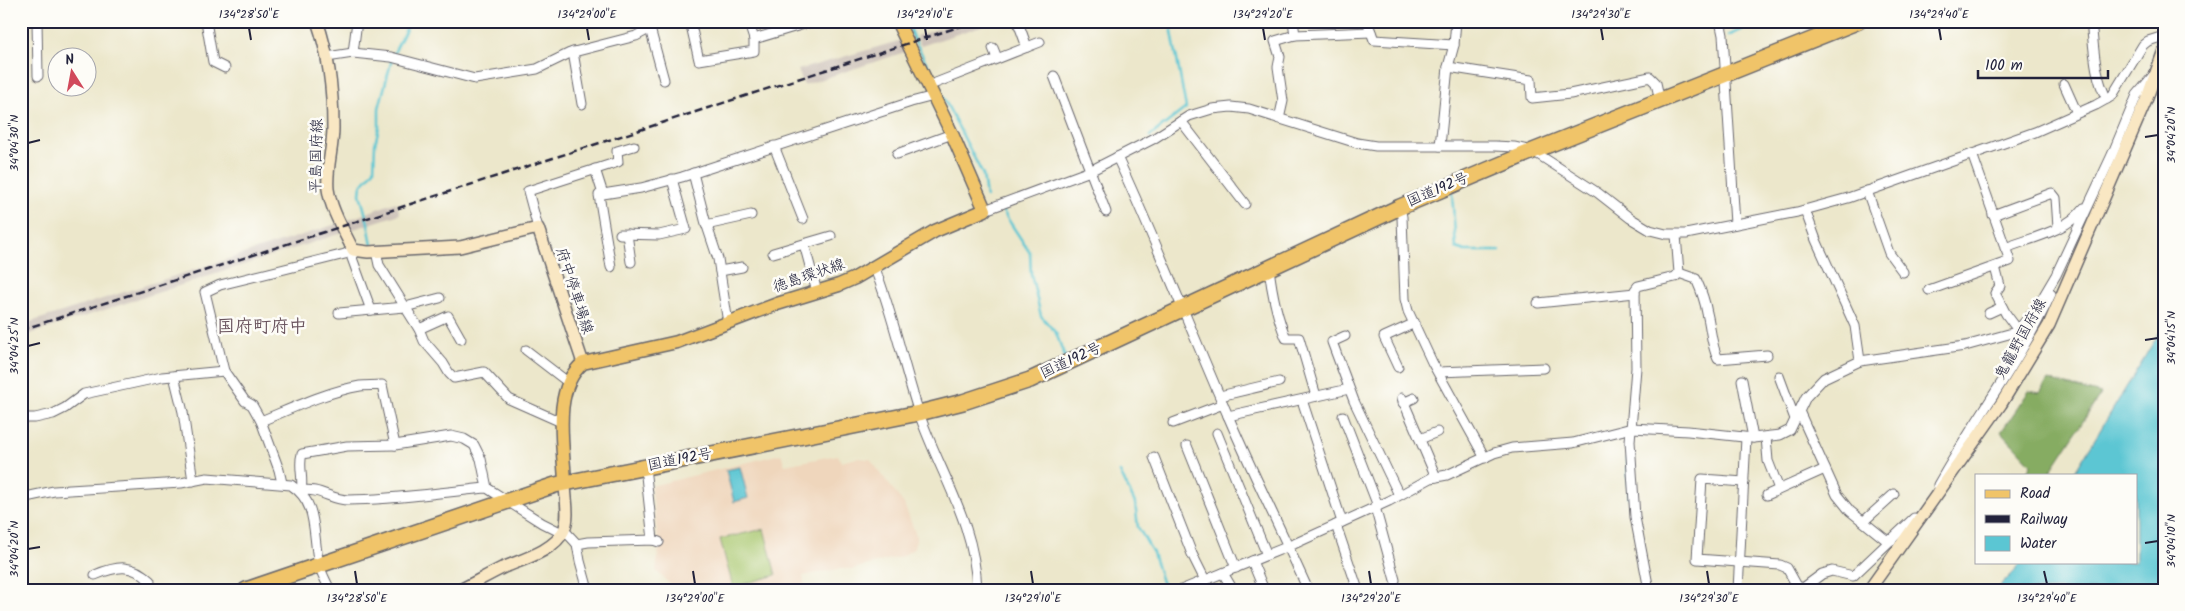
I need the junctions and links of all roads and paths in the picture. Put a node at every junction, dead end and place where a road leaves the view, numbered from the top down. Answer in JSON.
{"nodes":[{"id":1,"x":37,"y":21,"type":"edge"},
{"id":2,"x":206,"y":21,"type":"edge"},
{"id":3,"x":317,"y":21,"type":"edge"},
{"id":4,"x":357,"y":21,"type":"edge"},
{"id":5,"x":663,"y":21,"type":"edge"},
{"id":6,"x":690,"y":21,"type":"edge"},
{"id":7,"x":748,"y":21,"type":"edge"},
{"id":8,"x":814,"y":21,"type":"edge"},
{"id":9,"x":897,"y":21,"type":"edge"},
{"id":10,"x":1293,"y":21,"type":"edge"},
{"id":11,"x":1367,"y":21,"type":"edge"},
{"id":12,"x":1456,"y":21,"type":"edge"},
{"id":13,"x":1720,"y":21,"type":"edge"},
{"id":14,"x":1859,"y":21,"type":"edge"},
{"id":15,"x":2091,"y":21,"type":"edge"},
{"id":16,"x":648,"y":25,"type":"edge"},
{"id":17,"x":1019,"y":25,"type":"dead end"},
{"id":18,"x":1371,"y":32,"type":"junction"},
{"id":19,"x":1295,"y":35,"type":"junction"},
{"id":20,"x":2164,"y":36,"type":"edge"},
{"id":21,"x":754,"y":39,"type":"junction"},
{"id":22,"x":1040,"y":42,"type":"dead end"},
{"id":23,"x":1454,"y":45,"type":"junction"},
{"id":24,"x":1027,"y":47,"type":"junction"},
{"id":25,"x":993,"y":48,"type":"dead end"},
{"id":26,"x":2164,"y":50,"type":"edge"},
{"id":27,"x":573,"y":52,"type":"junction"},
{"id":28,"x":354,"y":53,"type":"junction"},
{"id":29,"x":328,"y":56,"type":"junction"},
{"id":30,"x":998,"y":58,"type":"junction"},
{"id":31,"x":1448,"y":67,"type":"junction"},
{"id":32,"x":225,"y":68,"type":"dead end"},
{"id":33,"x":2157,"y":72,"type":"junction"},
{"id":34,"x":1726,"y":75,"type":"junction"},
{"id":35,"x":38,"y":76,"type":"dead end"},
{"id":36,"x":1054,"y":76,"type":"dead end"},
{"id":37,"x":664,"y":80,"type":"dead end"},
{"id":38,"x":2064,"y":84,"type":"dead end"},
{"id":39,"x":934,"y":87,"type":"junction"},
{"id":40,"x":2107,"y":99,"type":"junction"},
{"id":41,"x":1660,"y":101,"type":"junction"},
{"id":42,"x":582,"y":104,"type":"dead end"},
{"id":43,"x":2077,"y":113,"type":"junction"},
{"id":44,"x":1279,"y":119,"type":"junction"},
{"id":45,"x":1181,"y":120,"type":"junction"},
{"id":46,"x":952,"y":134,"type":"junction"},
{"id":47,"x":634,"y":146,"type":"dead end"},
{"id":48,"x":774,"y":146,"type":"junction"},
{"id":49,"x":1440,"y":146,"type":"junction"},
{"id":50,"x":1532,"y":151,"type":"junction"},
{"id":51,"x":897,"y":154,"type":"dead end"},
{"id":52,"x":1972,"y":154,"type":"junction"},
{"id":53,"x":1117,"y":157,"type":"junction"},
{"id":54,"x":595,"y":169,"type":"junction"},
{"id":55,"x":1090,"y":171,"type":"junction"},
{"id":56,"x":693,"y":173,"type":"junction"},
{"id":57,"x":672,"y":179,"type":"junction"},
{"id":58,"x":1867,"y":191,"type":"junction"},
{"id":59,"x":599,"y":195,"type":"dead end"},
{"id":60,"x":2091,"y":201,"type":"junction"},
{"id":61,"x":1245,"y":204,"type":"dead end"},
{"id":62,"x":1400,"y":207,"type":"junction"},
{"id":63,"x":985,"y":210,"type":"junction"},
{"id":64,"x":1805,"y":210,"type":"junction"},
{"id":65,"x":1106,"y":212,"type":"dead end"},
{"id":66,"x":751,"y":215,"type":"dead end"},
{"id":67,"x":1994,"y":215,"type":"junction"},
{"id":68,"x":803,"y":219,"type":"dead end"},
{"id":69,"x":2081,"y":222,"type":"junction"},
{"id":70,"x":1735,"y":224,"type":"junction"},
{"id":71,"x":706,"y":225,"type":"junction"},
{"id":72,"x":2058,"y":227,"type":"junction"},
{"id":73,"x":538,"y":228,"type":"junction"},
{"id":74,"x":1676,"y":234,"type":"junction"},
{"id":75,"x":831,"y":236,"type":"dead end"},
{"id":76,"x":804,"y":244,"type":"junction"},
{"id":77,"x":2005,"y":248,"type":"junction"},
{"id":78,"x":2064,"y":249,"type":"dead end"},
{"id":79,"x":353,"y":250,"type":"junction"},
{"id":80,"x":376,"y":251,"type":"junction"},
{"id":81,"x":773,"y":253,"type":"dead end"},
{"id":82,"x":632,"y":256,"type":"dead end"},
{"id":83,"x":874,"y":266,"type":"junction"},
{"id":84,"x":1995,"y":266,"type":"junction"},
{"id":85,"x":611,"y":267,"type":"dead end"},
{"id":86,"x":742,"y":267,"type":"dead end"},
{"id":87,"x":1269,"y":268,"type":"junction"},
{"id":88,"x":720,"y":272,"type":"junction"},
{"id":89,"x":1903,"y":272,"type":"dead end"},
{"id":90,"x":1679,"y":273,"type":"junction"},
{"id":91,"x":2056,"y":275,"type":"junction"},
{"id":92,"x":1929,"y":290,"type":"dead end"},
{"id":93,"x":817,"y":292,"type":"junction"},
{"id":94,"x":1635,"y":293,"type":"junction"},
{"id":95,"x":440,"y":298,"type":"dead end"},
{"id":96,"x":1538,"y":303,"type":"dead end"},
{"id":97,"x":405,"y":307,"type":"junction"},
{"id":98,"x":2002,"y":307,"type":"junction"},
{"id":99,"x":1182,"y":309,"type":"junction"},
{"id":100,"x":371,"y":310,"type":"junction"},
{"id":101,"x":339,"y":313,"type":"dead end"},
{"id":102,"x":1989,"y":313,"type":"dead end"},
{"id":103,"x":728,"y":322,"type":"junction"},
{"id":104,"x":1415,"y":323,"type":"junction"},
{"id":105,"x":419,"y":329,"type":"junction"},
{"id":106,"x":2018,"y":330,"type":"junction"},
{"id":107,"x":1345,"y":336,"type":"dead end"},
{"id":108,"x":461,"y":340,"type":"dead end"},
{"id":109,"x":526,"y":350,"type":"dead end"},
{"id":110,"x":1767,"y":355,"type":"dead end"},
{"id":111,"x":1860,"y":361,"type":"junction"},
{"id":112,"x":583,"y":363,"type":"junction"},
{"id":113,"x":1398,"y":367,"type":"dead end"},
{"id":114,"x":1544,"y":368,"type":"dead end"},
{"id":115,"x":1531,"y":369,"type":"junction"},
{"id":116,"x":224,"y":371,"type":"junction"},
{"id":117,"x":1438,"y":372,"type":"junction"},
{"id":118,"x":174,"y":376,"type":"junction"},
{"id":119,"x":1780,"y":376,"type":"dead end"},
{"id":120,"x":1532,"y":380,"type":"dead end"},
{"id":121,"x":1742,"y":380,"type":"dead end"},
{"id":122,"x":1279,"y":382,"type":"dead end"},
{"id":123,"x":569,"y":383,"type":"junction"},
{"id":124,"x":1349,"y":389,"type":"junction"},
{"id":125,"x":1316,"y":396,"type":"junction"},
{"id":126,"x":1414,"y":398,"type":"dead end"},
{"id":127,"x":1221,"y":400,"type":"junction"},
{"id":128,"x":1302,"y":400,"type":"junction"},
{"id":129,"x":919,"y":413,"type":"junction"},
{"id":130,"x":1797,"y":415,"type":"junction"},
{"id":131,"x":1228,"y":416,"type":"junction"},
{"id":132,"x":1343,"y":416,"type":"dead end"},
{"id":133,"x":21,"y":418,"type":"edge"},
{"id":134,"x":261,"y":420,"type":"junction"},
{"id":135,"x":561,"y":422,"type":"junction"},
{"id":136,"x":1173,"y":423,"type":"dead end"},
{"id":137,"x":1632,"y":428,"type":"junction"},
{"id":138,"x":1438,"y":432,"type":"dead end"},
{"id":139,"x":1217,"y":433,"type":"dead end"},
{"id":140,"x":1749,"y":438,"type":"junction"},
{"id":141,"x":1766,"y":438,"type":"junction"},
{"id":142,"x":1420,"y":440,"type":"junction"},
{"id":143,"x":395,"y":445,"type":"junction"},
{"id":144,"x":1187,"y":446,"type":"dead end"},
{"id":145,"x":1154,"y":457,"type":"dead end"},
{"id":146,"x":1485,"y":458,"type":"junction"},
{"id":147,"x":644,"y":467,"type":"junction"},
{"id":148,"x":1825,"y":469,"type":"junction"},
{"id":149,"x":1436,"y":477,"type":"junction"},
{"id":150,"x":193,"y":481,"type":"junction"},
{"id":151,"x":1744,"y":482,"type":"junction"},
{"id":152,"x":282,"y":483,"type":"junction"},
{"id":153,"x":566,"y":483,"type":"junction"},
{"id":154,"x":487,"y":488,"type":"junction"},
{"id":155,"x":1780,"y":489,"type":"junction"},
{"id":156,"x":301,"y":491,"type":"junction"},
{"id":157,"x":1894,"y":494,"type":"dead end"},
{"id":158,"x":1399,"y":495,"type":"junction"},
{"id":159,"x":1767,"y":495,"type":"dead end"},
{"id":160,"x":21,"y":498,"type":"edge"},
{"id":161,"x":508,"y":501,"type":"junction"},
{"id":162,"x":1377,"y":506,"type":"junction"},
{"id":163,"x":1928,"y":507,"type":"junction"},
{"id":164,"x":1864,"y":521,"type":"junction"},
{"id":165,"x":1339,"y":524,"type":"junction"},
{"id":166,"x":563,"y":532,"type":"junction"},
{"id":167,"x":1892,"y":540,"type":"junction"},
{"id":168,"x":577,"y":544,"type":"junction"},
{"id":169,"x":1288,"y":546,"type":"junction"},
{"id":170,"x":1267,"y":555,"type":"junction"},
{"id":171,"x":1252,"y":561,"type":"junction"},
{"id":172,"x":1740,"y":561,"type":"junction"},
{"id":173,"x":320,"y":565,"type":"junction"},
{"id":174,"x":1236,"y":568,"type":"junction"},
{"id":175,"x":1223,"y":573,"type":"junction"},
{"id":176,"x":95,"y":575,"type":"dead end"},
{"id":177,"x":1205,"y":580,"type":"junction"},
{"id":178,"x":1395,"y":580,"type":"dead end"},
{"id":179,"x":1193,"y":588,"type":"edge"},
{"id":180,"x":251,"y":589,"type":"edge"},
{"id":181,"x":149,"y":590,"type":"edge"},
{"id":182,"x":330,"y":590,"type":"edge"},
{"id":183,"x":460,"y":590,"type":"edge"},
{"id":184,"x":588,"y":590,"type":"edge"},
{"id":185,"x":977,"y":590,"type":"edge"},
{"id":186,"x":1181,"y":590,"type":"edge"},
{"id":187,"x":1233,"y":590,"type":"edge"},
{"id":188,"x":1264,"y":590,"type":"edge"},
{"id":189,"x":1308,"y":590,"type":"edge"},
{"id":190,"x":1358,"y":590,"type":"edge"},
{"id":191,"x":1649,"y":590,"type":"edge"},
{"id":192,"x":1738,"y":590,"type":"edge"},
{"id":193,"x":1869,"y":590,"type":"edge"}],
"edges":[{"from":1,"to":35,"type":"street"},
{"from":2,"to":32,"type":"street"},
{"from":3,"to":29,"type":"main road","name":"平島国府線"},
{"from":4,"to":28,"type":"street"},
{"from":5,"to":16,"type":"street"},
{"from":6,"to":21,"type":"street"},
{"from":7,"to":21,"type":"street"},
{"from":8,"to":21,"type":"street"},
{"from":9,"to":39,"type":"main road"},
{"from":10,"to":19,"type":"street"},
{"from":11,"to":18,"type":"street"},
{"from":12,"to":23,"type":"street"},
{"from":13,"to":34,"type":"street"},
{"from":14,"to":34,"type":"highway","name":"国道192号"},
{"from":15,"to":40,"type":"street"},
{"from":16,"to":27,"type":"street"},
{"from":16,"to":37,"type":"street"},
{"from":17,"to":24,"type":"street"},
{"from":18,"to":19,"type":"street"},
{"from":18,"to":23,"type":"street"},
{"from":19,"to":44,"type":"street"},
{"from":20,"to":40,"type":"street"},
{"from":22,"to":24,"type":"street"},
{"from":23,"to":31,"type":"street"},
{"from":24,"to":30,"type":"street"},
{"from":25,"to":30,"type":"street"},
{"from":26,"to":33,"type":"main road","name":"鬼籠野国府線"},
{"from":27,"to":28,"type":"street"},
{"from":27,"to":42,"type":"street"},
{"from":28,"to":29,"type":"street"},
{"from":29,"to":79,"type":"main road","name":"平島国府線"},
{"from":30,"to":39,"type":"street"},
{"from":31,"to":41,"type":"street"},
{"from":31,"to":49,"type":"street"},
{"from":33,"to":60,"type":"street"},
{"from":33,"to":163,"type":"main road","name":"鬼籠野国府線"},
{"from":34,"to":41,"type":"highway","name":"国道192号"},
{"from":34,"to":70,"type":"street"},
{"from":36,"to":55,"type":"street"},
{"from":38,"to":43,"type":"street"},
{"from":39,"to":46,"type":"main road"},
{"from":39,"to":48,"type":"street"},
{"from":40,"to":43,"type":"street"},
{"from":41,"to":50,"type":"highway","name":"国道192号"},
{"from":43,"to":52,"type":"street"},
{"from":44,"to":45,"type":"street"},
{"from":44,"to":49,"type":"street"},
{"from":45,"to":53,"type":"street"},
{"from":45,"to":61,"type":"street"},
{"from":46,"to":51,"type":"street"},
{"from":46,"to":63,"type":"main road"},
{"from":47,"to":54,"type":"street"},
{"from":48,"to":56,"type":"street"},
{"from":48,"to":68,"type":"street"},
{"from":49,"to":50,"type":"street"},
{"from":50,"to":62,"type":"highway","name":"国道192号"},
{"from":50,"to":74,"type":"street"},
{"from":52,"to":58,"type":"street"},
{"from":52,"to":67,"type":"street"},
{"from":53,"to":55,"type":"street"},
{"from":53,"to":99,"type":"street"},
{"from":54,"to":57,"type":"street"},
{"from":54,"to":73,"type":"street"},
{"from":55,"to":63,"type":"street"},
{"from":55,"to":65,"type":"street"},
{"from":56,"to":57,"type":"street"},
{"from":56,"to":71,"type":"street"},
{"from":57,"to":82,"type":"street"},
{"from":58,"to":64,"type":"street"},
{"from":58,"to":89,"type":"street"},
{"from":59,"to":85,"type":"street"},
{"from":60,"to":69,"type":"street"},
{"from":60,"to":72,"type":"street"},
{"from":62,"to":87,"type":"highway","name":"国道192号"},
{"from":62,"to":104,"type":"street"},
{"from":63,"to":83,"type":"main road","name":"徳島環状線"},
{"from":64,"to":70,"type":"street"},
{"from":64,"to":111,"type":"street"},
{"from":66,"to":71,"type":"street"},
{"from":67,"to":72,"type":"street"},
{"from":67,"to":77,"type":"street"},
{"from":69,"to":78,"type":"street"},
{"from":69,"to":91,"type":"street"},
{"from":70,"to":74,"type":"street"},
{"from":71,"to":88,"type":"street"},
{"from":72,"to":77,"type":"street"},
{"from":73,"to":80,"type":"main road"},
{"from":73,"to":112,"type":"main road","name":"府中停車場線"},
{"from":74,"to":90,"type":"street"},
{"from":75,"to":76,"type":"street"},
{"from":76,"to":81,"type":"street"},
{"from":76,"to":93,"type":"street"},
{"from":77,"to":84,"type":"street"},
{"from":79,"to":80,"type":"main road"},
{"from":79,"to":100,"type":"street"},
{"from":79,"to":116,"type":"street"},
{"from":80,"to":97,"type":"street"},
{"from":83,"to":93,"type":"main road","name":"徳島環状線"},
{"from":83,"to":129,"type":"street"},
{"from":84,"to":92,"type":"street"},
{"from":84,"to":98,"type":"street"},
{"from":86,"to":88,"type":"street"},
{"from":87,"to":99,"type":"highway","name":"国道192号"},
{"from":87,"to":125,"type":"street"},
{"from":88,"to":103,"type":"street"},
{"from":90,"to":94,"type":"street"},
{"from":90,"to":110,"type":"street"},
{"from":91,"to":106,"type":"street"},
{"from":91,"to":163,"type":"street"},
{"from":93,"to":103,"type":"main road","name":"徳島環状線"},
{"from":94,"to":96,"type":"street"},
{"from":94,"to":137,"type":"street"},
{"from":95,"to":97,"type":"street"},
{"from":97,"to":100,"type":"street"},
{"from":97,"to":105,"type":"street"},
{"from":98,"to":102,"type":"street"},
{"from":98,"to":106,"type":"street"},
{"from":99,"to":127,"type":"street"},
{"from":99,"to":129,"type":"highway","name":"国道192号"},
{"from":100,"to":101,"type":"street"},
{"from":103,"to":112,"type":"main road","name":"徳島環状線"},
{"from":104,"to":113,"type":"street"},
{"from":104,"to":117,"type":"street"},
{"from":105,"to":108,"type":"street"},
{"from":105,"to":135,"type":"street"},
{"from":106,"to":111,"type":"street"},
{"from":107,"to":124,"type":"street"},
{"from":109,"to":123,"type":"street"},
{"from":111,"to":130,"type":"street"},
{"from":112,"to":123,"type":"main road"},
{"from":114,"to":115,"type":"street"},
{"from":115,"to":117,"type":"street"},
{"from":115,"to":120,"type":"street"},
{"from":116,"to":118,"type":"street"},
{"from":116,"to":134,"type":"street"},
{"from":117,"to":146,"type":"street"},
{"from":118,"to":133,"type":"street"},
{"from":118,"to":150,"type":"street"},
{"from":119,"to":130,"type":"street"},
{"from":121,"to":140,"type":"street"},
{"from":122,"to":127,"type":"street"},
{"from":123,"to":135,"type":"main road"},
{"from":124,"to":125,"type":"street"},
{"from":124,"to":158,"type":"street"},
{"from":125,"to":128,"type":"street"},
{"from":126,"to":142,"type":"street"},
{"from":127,"to":131,"type":"street"},
{"from":127,"to":136,"type":"street"},
{"from":128,"to":131,"type":"street"},
{"from":128,"to":165,"type":"street"},
{"from":129,"to":147,"type":"highway","name":"国道192号"},
{"from":129,"to":185,"type":"street"},
{"from":130,"to":141,"type":"street"},
{"from":130,"to":148,"type":"street"},
{"from":131,"to":169,"type":"street"},
{"from":132,"to":162,"type":"street"},
{"from":134,"to":143,"type":"street"},
{"from":134,"to":152,"type":"street"},
{"from":135,"to":153,"type":"main road"},
{"from":137,"to":140,"type":"street"},
{"from":137,"to":146,"type":"street"},
{"from":137,"to":191,"type":"street"},
{"from":138,"to":142,"type":"street"},
{"from":139,"to":170,"type":"street"},
{"from":140,"to":141,"type":"street"},
{"from":140,"to":151,"type":"street"},
{"from":141,"to":155,"type":"street"},
{"from":142,"to":149,"type":"street"},
{"from":143,"to":154,"type":"street"},
{"from":143,"to":156,"type":"street"},
{"from":144,"to":174,"type":"street"},
{"from":145,"to":177,"type":"street"},
{"from":146,"to":149,"type":"street"},
{"from":147,"to":153,"type":"highway","name":"国道192号"},
{"from":147,"to":168,"type":"street"},
{"from":148,"to":155,"type":"street"},
{"from":148,"to":164,"type":"street"},
{"from":149,"to":158,"type":"street"},
{"from":150,"to":152,"type":"street"},
{"from":150,"to":160,"type":"street"},
{"from":151,"to":172,"type":"street"},
{"from":151,"to":172,"type":"street"},
{"from":152,"to":156,"type":"street"},
{"from":153,"to":161,"type":"highway","name":"国道192号"},
{"from":153,"to":166,"type":"main road"},
{"from":154,"to":156,"type":"street"},
{"from":154,"to":161,"type":"street"},
{"from":155,"to":159,"type":"street"},
{"from":156,"to":173,"type":"street"},
{"from":157,"to":164,"type":"street"},
{"from":158,"to":162,"type":"street"},
{"from":161,"to":166,"type":"street"},
{"from":161,"to":173,"type":"highway","name":"国道192号"},
{"from":162,"to":165,"type":"street"},
{"from":162,"to":178,"type":"street"},
{"from":163,"to":167,"type":"street"},
{"from":163,"to":193,"type":"main road","name":"鬼籠野国府線"},
{"from":164,"to":167,"type":"street"},
{"from":165,"to":169,"type":"street"},
{"from":165,"to":190,"type":"street"},
{"from":166,"to":168,"type":"street"},
{"from":166,"to":183,"type":"main road"},
{"from":167,"to":172,"type":"street"},
{"from":168,"to":184,"type":"street"},
{"from":169,"to":170,"type":"street"},
{"from":169,"to":189,"type":"street"},
{"from":170,"to":171,"type":"street"},
{"from":171,"to":174,"type":"street"},
{"from":171,"to":188,"type":"street"},
{"from":172,"to":192,"type":"street"},
{"from":173,"to":180,"type":"highway","name":"国道192号"},
{"from":173,"to":182,"type":"street"},
{"from":174,"to":175,"type":"street"},
{"from":175,"to":177,"type":"street"},
{"from":175,"to":187,"type":"street"},
{"from":176,"to":181,"type":"street"},
{"from":177,"to":179,"type":"street"},
{"from":179,"to":186,"type":"street"}]}
